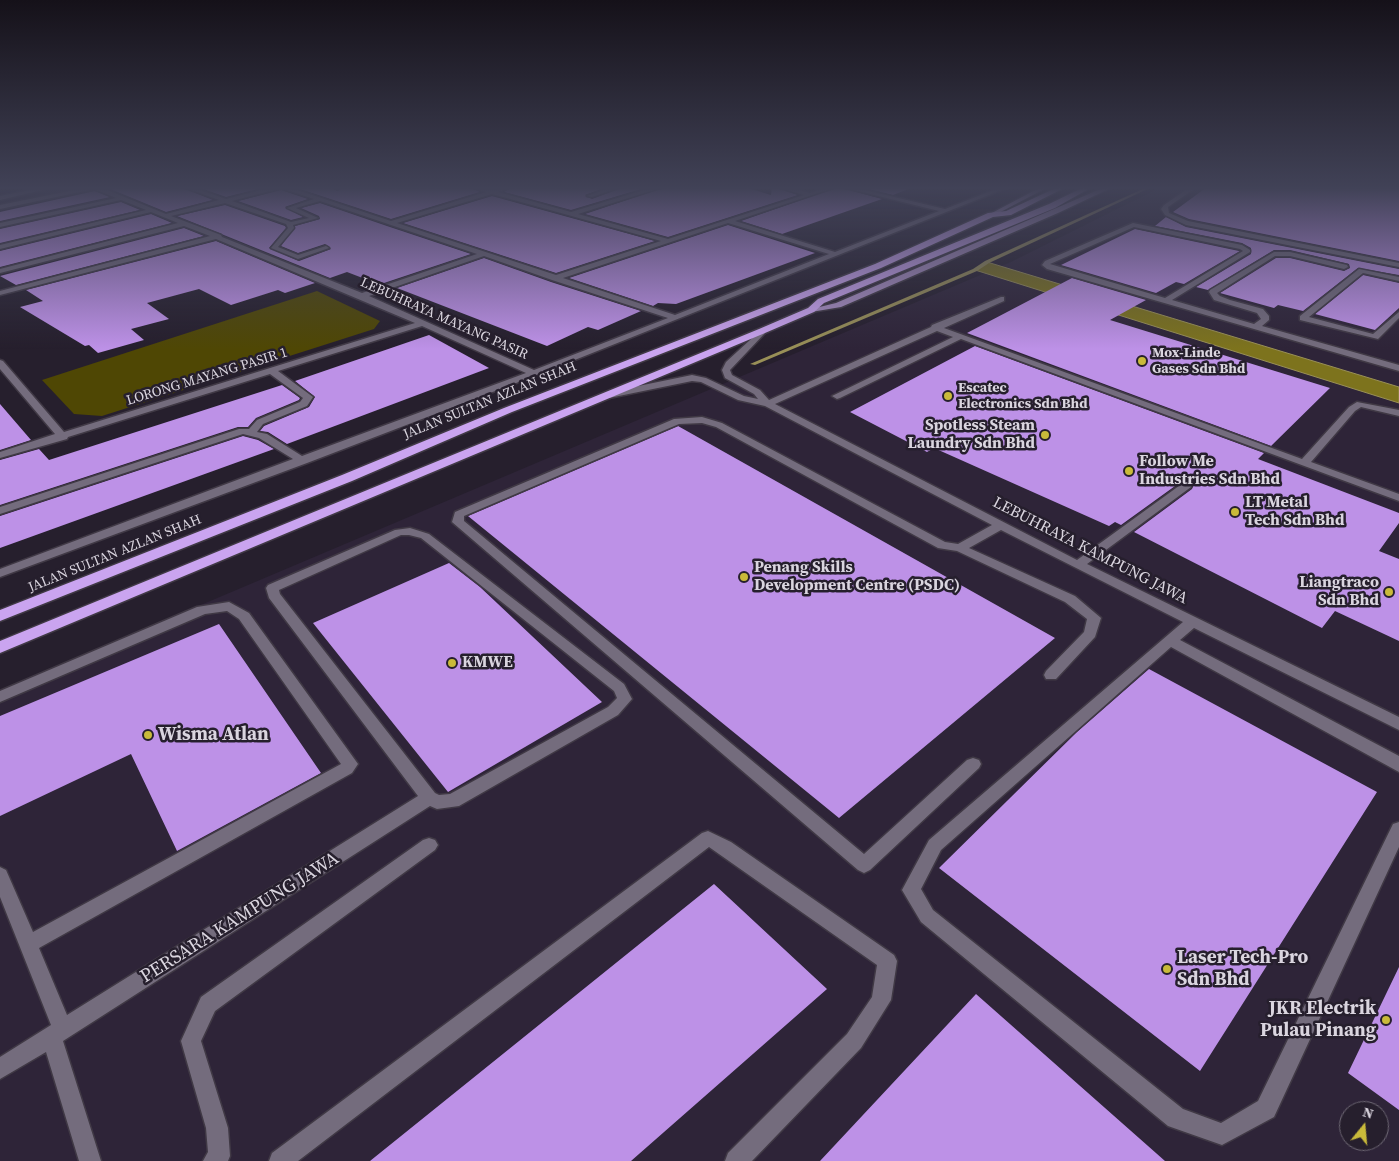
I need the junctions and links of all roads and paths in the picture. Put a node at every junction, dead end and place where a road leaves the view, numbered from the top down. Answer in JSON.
{"nodes":[{"id":1,"x":24,"y":241,"type":"edge"},
{"id":2,"x":114,"y":241,"type":"edge"},
{"id":3,"x":198,"y":241,"type":"edge"},
{"id":4,"x":231,"y":241,"type":"edge"},
{"id":5,"x":280,"y":241,"type":"edge"},
{"id":6,"x":445,"y":241,"type":"edge"},
{"id":7,"x":662,"y":241,"type":"edge"},
{"id":8,"x":793,"y":241,"type":"edge"},
{"id":9,"x":869,"y":241,"type":"edge"},
{"id":10,"x":933,"y":241,"type":"edge"},
{"id":11,"x":966,"y":241,"type":"edge"},
{"id":12,"x":988,"y":241,"type":"edge"},
{"id":13,"x":1094,"y":241,"type":"edge"},
{"id":14,"x":1214,"y":241,"type":"edge"},
{"id":15,"x":1278,"y":241,"type":"edge"},
{"id":16,"x":0,"y":247,"type":"edge"},
{"id":17,"x":326,"y":248,"type":"dead end"},
{"id":18,"x":483,"y":254,"type":"junction"},
{"id":19,"x":835,"y":254,"type":"junction"},
{"id":20,"x":277,"y":260,"type":"junction"},
{"id":21,"x":266,"y":263,"type":"dead end"},
{"id":22,"x":1399,"y":265,"type":"edge"},
{"id":23,"x":1344,"y":267,"type":"dead end"},
{"id":24,"x":0,"y":270,"type":"edge"},
{"id":25,"x":56,"y":278,"type":"junction"},
{"id":26,"x":556,"y":278,"type":"junction"},
{"id":27,"x":1399,"y":279,"type":"edge"},
{"id":28,"x":64,"y":283,"type":"dead end"},
{"id":29,"x":0,"y":286,"type":"edge"},
{"id":30,"x":4,"y":292,"type":"edge"},
{"id":31,"x":362,"y":296,"type":"junction"},
{"id":32,"x":1001,"y":299,"type":"dead end"},
{"id":33,"x":1167,"y":300,"type":"junction"},
{"id":34,"x":811,"y":310,"type":"junction"},
{"id":35,"x":1399,"y":314,"type":"edge"},
{"id":36,"x":674,"y":317,"type":"junction"},
{"id":37,"x":422,"y":323,"type":"junction"},
{"id":38,"x":1256,"y":326,"type":"junction"},
{"id":39,"x":935,"y":327,"type":"junction"},
{"id":40,"x":762,"y":332,"type":"junction"},
{"id":41,"x":960,"y":336,"type":"junction"},
{"id":42,"x":1360,"y":341,"type":"junction"},
{"id":43,"x":1347,"y":353,"type":"junction"},
{"id":44,"x":1,"y":365,"type":"edge"},
{"id":45,"x":1399,"y":368,"type":"edge"},
{"id":46,"x":272,"y":371,"type":"junction"},
{"id":47,"x":534,"y":373,"type":"junction"},
{"id":48,"x":604,"y":396,"type":"junction"},
{"id":49,"x":837,"y":396,"type":"dead end"},
{"id":50,"x":768,"y":404,"type":"junction"},
{"id":51,"x":1399,"y":413,"type":"edge"},
{"id":52,"x":252,"y":432,"type":"junction"},
{"id":53,"x":63,"y":437,"type":"junction"},
{"id":54,"x":0,"y":456,"type":"edge"},
{"id":55,"x":303,"y":461,"type":"junction"},
{"id":56,"x":1304,"y":463,"type":"junction"},
{"id":57,"x":1187,"y":485,"type":"dead end"},
{"id":58,"x":1399,"y":498,"type":"edge"},
{"id":59,"x":0,"y":511,"type":"edge"},
{"id":60,"x":1001,"y":525,"type":"junction"},
{"id":61,"x":960,"y":548,"type":"junction"},
{"id":62,"x":1078,"y":565,"type":"junction"},
{"id":63,"x":0,"y":573,"type":"edge"},
{"id":64,"x":0,"y":616,"type":"edge"},
{"id":65,"x":1192,"y":621,"type":"junction"},
{"id":66,"x":1169,"y":640,"type":"junction"},
{"id":67,"x":0,"y":647,"type":"edge"},
{"id":68,"x":1051,"y":675,"type":"dead end"},
{"id":69,"x":0,"y":696,"type":"edge"},
{"id":70,"x":1399,"y":724,"type":"edge"},
{"id":71,"x":973,"y":764,"type":"dead end"},
{"id":72,"x":1399,"y":766,"type":"edge"},
{"id":73,"x":429,"y":798,"type":"junction"},
{"id":74,"x":1399,"y":829,"type":"edge"},
{"id":75,"x":429,"y":845,"type":"dead end"},
{"id":76,"x":0,"y":875,"type":"edge"},
{"id":77,"x":29,"y":944,"type":"junction"},
{"id":78,"x":57,"y":1033,"type":"junction"},
{"id":79,"x":0,"y":1068,"type":"edge"},
{"id":80,"x":219,"y":1159,"type":"edge"},
{"id":81,"x":90,"y":1161,"type":"edge"},
{"id":82,"x":280,"y":1161,"type":"edge"},
{"id":83,"x":736,"y":1161,"type":"edge"}],
"edges":[{"from":1,"to":16,"type":"street"},
{"from":2,"to":24,"type":"street"},
{"from":3,"to":25,"type":"street"},
{"from":4,"to":20,"type":"street","name":"LEBUHRAYA MAYANG PASIR"},
{"from":5,"to":17,"type":"street"},
{"from":6,"to":18,"type":"street"},
{"from":7,"to":26,"type":"street"},
{"from":8,"to":19,"type":"street"},
{"from":9,"to":19,"type":"street"},
{"from":10,"to":64,"type":"highway","name":"JALAN SULTAN AZLAN SHAH"},
{"from":11,"to":34,"type":"highway"},
{"from":12,"to":34,"type":"main road"},
{"from":13,"to":33,"type":"street"},
{"from":14,"to":33,"type":"street"},
{"from":15,"to":22,"type":"street"},
{"from":18,"to":26,"type":"street"},
{"from":18,"to":31,"type":"street"},
{"from":19,"to":36,"type":"street"},
{"from":20,"to":21,"type":"street"},
{"from":20,"to":31,"type":"street","name":"LEBUHRAYA MAYANG PASIR"},
{"from":23,"to":38,"type":"street"},
{"from":25,"to":28,"type":"street"},
{"from":25,"to":30,"type":"street"},
{"from":26,"to":36,"type":"street"},
{"from":27,"to":42,"type":"street"},
{"from":29,"to":30,"type":"street"},
{"from":31,"to":37,"type":"street","name":"LEBUHRAYA MAYANG PASIR"},
{"from":32,"to":39,"type":"street"},
{"from":33,"to":38,"type":"street"},
{"from":34,"to":40,"type":"highway"},
{"from":35,"to":42,"type":"street"},
{"from":36,"to":47,"type":"street"},
{"from":37,"to":46,"type":"street","name":"LORONG MAYANG PASIR 1"},
{"from":37,"to":47,"type":"street","name":"LEBUHRAYA MAYANG PASIR"},
{"from":38,"to":43,"type":"street"},
{"from":39,"to":41,"type":"street"},
{"from":39,"to":50,"type":"street"},
{"from":40,"to":48,"type":"highway"},
{"from":40,"to":50,"type":"street","name":"LEBUHRAYA KAMPUNG JAWA"},
{"from":41,"to":49,"type":"street"},
{"from":41,"to":56,"type":"street"},
{"from":42,"to":43,"type":"street"},
{"from":43,"to":45,"type":"street"},
{"from":44,"to":53,"type":"street"},
{"from":46,"to":52,"type":"street"},
{"from":46,"to":53,"type":"street","name":"LORONG MAYANG PASIR 1"},
{"from":47,"to":55,"type":"street"},
{"from":48,"to":50,"type":"street","name":"LEBUHRAYA KAMPUNG JAWA"},
{"from":48,"to":67,"type":"highway"},
{"from":50,"to":60,"type":"street","name":"LEBUHRAYA KAMPUNG JAWA"},
{"from":51,"to":56,"type":"street"},
{"from":52,"to":55,"type":"street"},
{"from":52,"to":59,"type":"street"},
{"from":53,"to":54,"type":"street","name":"LORONG MAYANG PASIR 1"},
{"from":55,"to":63,"type":"street"},
{"from":56,"to":58,"type":"street"},
{"from":57,"to":62,"type":"street"},
{"from":60,"to":61,"type":"street"},
{"from":60,"to":62,"type":"street","name":"LEBUHRAYA KAMPUNG JAWA"},
{"from":61,"to":68,"type":"street"},
{"from":61,"to":71,"type":"street"},
{"from":62,"to":65,"type":"street","name":"LEBUHRAYA KAMPUNG JAWA"},
{"from":65,"to":66,"type":"street"},
{"from":65,"to":70,"type":"street","name":"LEBUHRAYA KAMPUNG JAWA"},
{"from":66,"to":72,"type":"street"},
{"from":66,"to":74,"type":"street"},
{"from":69,"to":77,"type":"street"},
{"from":73,"to":73,"type":"street"},
{"from":73,"to":78,"type":"street","name":"PERSARA KAMPUNG JAWA"},
{"from":75,"to":80,"type":"street"},
{"from":76,"to":77,"type":"street"},
{"from":77,"to":78,"type":"street"},
{"from":78,"to":79,"type":"street","name":"PERSARA KAMPUNG JAWA"},
{"from":78,"to":81,"type":"street"},
{"from":82,"to":83,"type":"street"}]}
